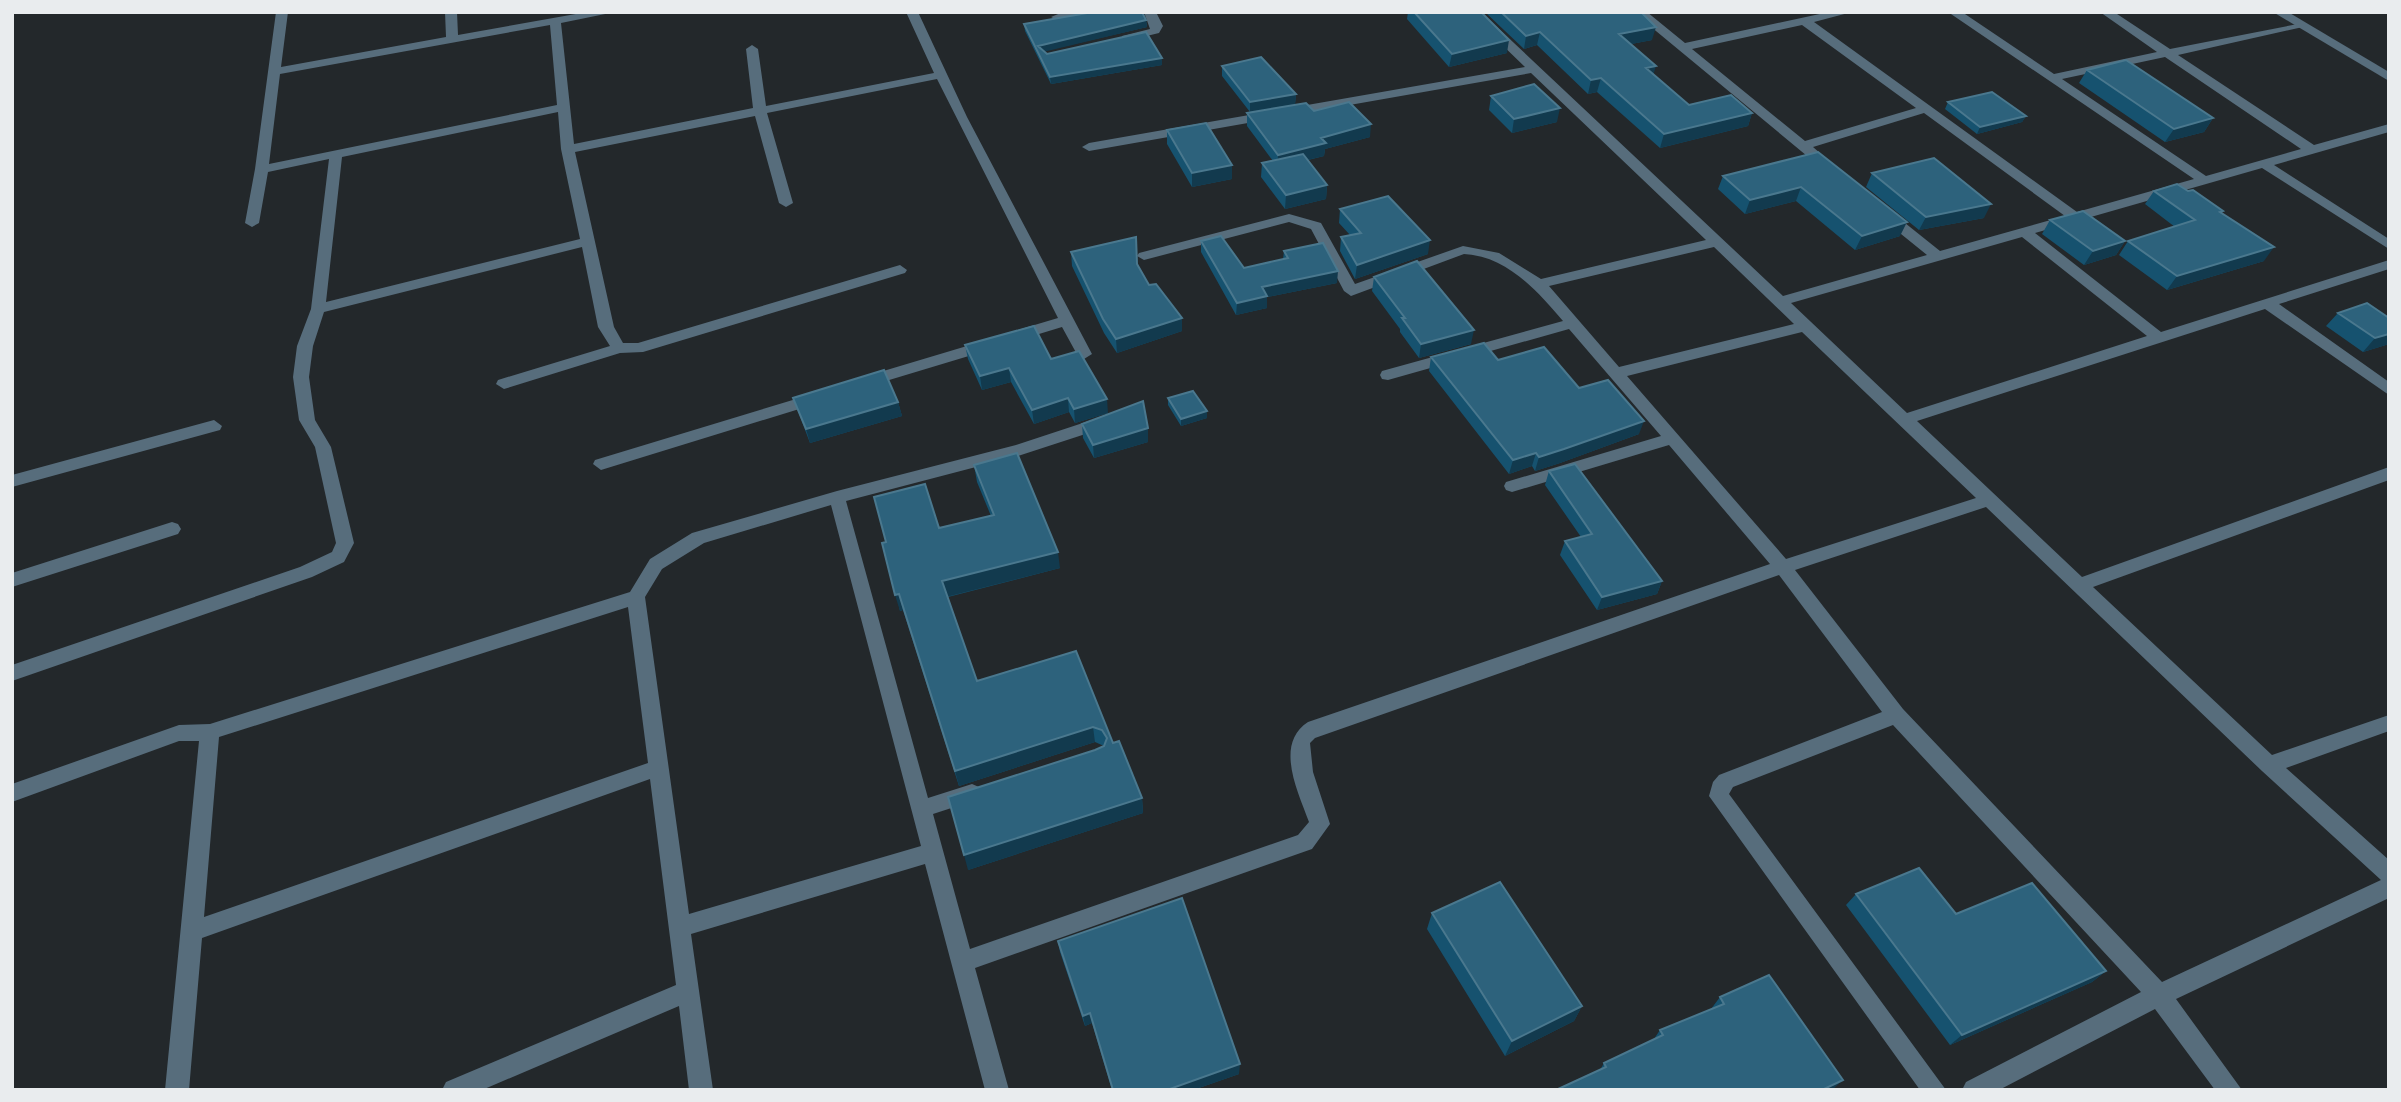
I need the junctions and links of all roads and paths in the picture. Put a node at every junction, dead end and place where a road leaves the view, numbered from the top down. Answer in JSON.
{"nodes":[{"id":1,"x":282,"y":12,"type":"edge"},
{"id":2,"x":451,"y":12,"type":"edge"},
{"id":3,"x":609,"y":12,"type":"edge"},
{"id":4,"x":912,"y":12,"type":"edge"},
{"id":5,"x":1082,"y":12,"type":"edge"},
{"id":6,"x":1150,"y":12,"type":"edge"},
{"id":7,"x":1474,"y":12,"type":"edge"},
{"id":8,"x":1639,"y":12,"type":"edge"},
{"id":9,"x":1843,"y":12,"type":"edge"},
{"id":10,"x":1954,"y":12,"type":"edge"},
{"id":11,"x":2106,"y":12,"type":"edge"},
{"id":12,"x":2279,"y":12,"type":"edge"},
{"id":13,"x":1057,"y":18,"type":"edge"},
{"id":14,"x":555,"y":21,"type":"junction"},
{"id":15,"x":1804,"y":21,"type":"junction"},
{"id":16,"x":2300,"y":25,"type":"junction"},
{"id":17,"x":452,"y":40,"type":"junction"},
{"id":18,"x":1109,"y":42,"type":"edge"},
{"id":19,"x":1683,"y":47,"type":"junction"},
{"id":20,"x":752,"y":49,"type":"dead end"},
{"id":21,"x":2166,"y":53,"type":"junction"},
{"id":22,"x":1534,"y":69,"type":"junction"},
{"id":23,"x":273,"y":72,"type":"junction"},
{"id":24,"x":941,"y":75,"type":"junction"},
{"id":25,"x":2389,"y":77,"type":"edge"},
{"id":26,"x":2052,"y":78,"type":"junction"},
{"id":27,"x":565,"y":107,"type":"junction"},
{"id":28,"x":1925,"y":109,"type":"junction"},
{"id":29,"x":760,"y":111,"type":"junction"},
{"id":30,"x":2389,"y":128,"type":"edge"},
{"id":31,"x":1802,"y":146,"type":"junction"},
{"id":32,"x":1089,"y":147,"type":"dead end"},
{"id":33,"x":568,"y":149,"type":"junction"},
{"id":34,"x":2312,"y":150,"type":"junction"},
{"id":35,"x":336,"y":154,"type":"junction"},
{"id":36,"x":2264,"y":164,"type":"junction"},
{"id":37,"x":262,"y":169,"type":"junction"},
{"id":38,"x":1843,"y":180,"type":"edge"},
{"id":39,"x":2204,"y":181,"type":"junction"},
{"id":40,"x":786,"y":203,"type":"dead end"},
{"id":41,"x":1875,"y":205,"type":"edge"},
{"id":42,"x":2075,"y":218,"type":"junction"},
{"id":43,"x":252,"y":223,"type":"dead end"},
{"id":44,"x":2025,"y":232,"type":"junction"},
{"id":45,"x":588,"y":241,"type":"junction"},
{"id":46,"x":1717,"y":242,"type":"junction"},
{"id":47,"x":2389,"y":245,"type":"edge"},
{"id":48,"x":1144,"y":256,"type":"dead end"},
{"id":49,"x":1937,"y":257,"type":"junction"},
{"id":50,"x":2389,"y":264,"type":"edge"},
{"id":51,"x":900,"y":270,"type":"dead end"},
{"id":52,"x":1539,"y":284,"type":"junction"},
{"id":53,"x":1781,"y":301,"type":"junction"},
{"id":54,"x":2267,"y":303,"type":"junction"},
{"id":55,"x":318,"y":309,"type":"junction"},
{"id":56,"x":1067,"y":320,"type":"junction"},
{"id":57,"x":1573,"y":323,"type":"junction"},
{"id":58,"x":1807,"y":326,"type":"junction"},
{"id":59,"x":2159,"y":338,"type":"junction"},
{"id":60,"x":619,"y":348,"type":"junction"},
{"id":61,"x":1084,"y":354,"type":"edge"},
{"id":62,"x":1616,"y":373,"type":"junction"},
{"id":63,"x":1388,"y":375,"type":"dead end"},
{"id":64,"x":504,"y":384,"type":"dead end"},
{"id":65,"x":854,"y":386,"type":"edge"},
{"id":66,"x":2389,"y":390,"type":"edge"},
{"id":67,"x":827,"y":394,"type":"edge"},
{"id":68,"x":1906,"y":419,"type":"junction"},
{"id":69,"x":1108,"y":421,"type":"edge"},
{"id":70,"x":214,"y":426,"type":"dead end"},
{"id":71,"x":1673,"y":438,"type":"junction"},
{"id":72,"x":601,"y":464,"type":"dead end"},
{"id":73,"x":2389,"y":473,"type":"edge"},
{"id":74,"x":12,"y":481,"type":"edge"},
{"id":75,"x":1512,"y":486,"type":"dead end"},
{"id":76,"x":837,"y":497,"type":"junction"},
{"id":77,"x":1991,"y":499,"type":"junction"},
{"id":78,"x":172,"y":529,"type":"dead end"},
{"id":79,"x":1783,"y":567,"type":"junction"},
{"id":80,"x":12,"y":580,"type":"edge"},
{"id":81,"x":2082,"y":584,"type":"junction"},
{"id":82,"x":636,"y":597,"type":"junction"},
{"id":83,"x":12,"y":673,"type":"edge"},
{"id":84,"x":1896,"y":715,"type":"junction"},
{"id":85,"x":2389,"y":723,"type":"edge"},
{"id":86,"x":210,"y":732,"type":"junction"},
{"id":87,"x":2269,"y":765,"type":"junction"},
{"id":88,"x":658,"y":768,"type":"junction"},
{"id":89,"x":996,"y":785,"type":"edge"},
{"id":90,"x":12,"y":793,"type":"edge"},
{"id":91,"x":921,"y":808,"type":"junction"},
{"id":92,"x":933,"y":852,"type":"junction"},
{"id":93,"x":2389,"y":873,"type":"edge"},
{"id":94,"x":2389,"y":887,"type":"edge"},
{"id":95,"x":680,"y":927,"type":"junction"},
{"id":96,"x":191,"y":932,"type":"junction"},
{"id":97,"x":963,"y":962,"type":"junction"},
{"id":98,"x":688,"y":991,"type":"junction"},
{"id":99,"x":2159,"y":995,"type":"junction"},
{"id":100,"x":177,"y":1090,"type":"edge"},
{"id":101,"x":454,"y":1090,"type":"edge"},
{"id":102,"x":701,"y":1090,"type":"edge"},
{"id":103,"x":997,"y":1090,"type":"edge"},
{"id":104,"x":1934,"y":1090,"type":"edge"},
{"id":105,"x":1974,"y":1090,"type":"edge"},
{"id":106,"x":2230,"y":1090,"type":"edge"}],
"edges":[{"from":1,"to":23,"type":"street"},
{"from":2,"to":17,"type":"street"},
{"from":3,"to":14,"type":"street"},
{"from":4,"to":24,"type":"street"},
{"from":5,"to":13,"type":"street"},
{"from":6,"to":18,"type":"street"},
{"from":7,"to":22,"type":"street"},
{"from":8,"to":19,"type":"street"},
{"from":9,"to":15,"type":"street"},
{"from":10,"to":26,"type":"street"},
{"from":11,"to":21,"type":"street"},
{"from":12,"to":16,"type":"street"},
{"from":14,"to":17,"type":"street"},
{"from":14,"to":27,"type":"street"},
{"from":15,"to":19,"type":"street"},
{"from":15,"to":28,"type":"street"},
{"from":16,"to":21,"type":"street"},
{"from":16,"to":25,"type":"street"},
{"from":17,"to":23,"type":"street"},
{"from":19,"to":31,"type":"street"},
{"from":20,"to":29,"type":"street"},
{"from":21,"to":26,"type":"street"},
{"from":21,"to":34,"type":"street"},
{"from":22,"to":32,"type":"street"},
{"from":22,"to":46,"type":"street"},
{"from":23,"to":37,"type":"street"},
{"from":24,"to":29,"type":"street"},
{"from":24,"to":56,"type":"street"},
{"from":26,"to":39,"type":"street"},
{"from":27,"to":33,"type":"street"},
{"from":27,"to":35,"type":"street"},
{"from":28,"to":31,"type":"street"},
{"from":28,"to":42,"type":"street"},
{"from":29,"to":33,"type":"street"},
{"from":29,"to":40,"type":"street"},
{"from":30,"to":34,"type":"street"},
{"from":31,"to":38,"type":"street"},
{"from":33,"to":45,"type":"street"},
{"from":34,"to":36,"type":"street"},
{"from":35,"to":37,"type":"street"},
{"from":35,"to":55,"type":"street"},
{"from":36,"to":39,"type":"street"},
{"from":36,"to":47,"type":"street"},
{"from":37,"to":43,"type":"street"},
{"from":39,"to":42,"type":"street"},
{"from":41,"to":49,"type":"street"},
{"from":42,"to":44,"type":"street"},
{"from":44,"to":49,"type":"street"},
{"from":44,"to":59,"type":"street"},
{"from":45,"to":55,"type":"street"},
{"from":45,"to":60,"type":"street"},
{"from":46,"to":52,"type":"street"},
{"from":46,"to":53,"type":"street"},
{"from":48,"to":52,"type":"street"},
{"from":49,"to":53,"type":"street"},
{"from":50,"to":54,"type":"street"},
{"from":51,"to":60,"type":"street"},
{"from":52,"to":57,"type":"street"},
{"from":53,"to":58,"type":"street"},
{"from":54,"to":59,"type":"street"},
{"from":54,"to":66,"type":"street"},
{"from":55,"to":83,"type":"street"},
{"from":56,"to":61,"type":"street"},
{"from":56,"to":65,"type":"street"},
{"from":57,"to":62,"type":"street"},
{"from":57,"to":63,"type":"street"},
{"from":58,"to":62,"type":"street"},
{"from":58,"to":68,"type":"street"},
{"from":59,"to":68,"type":"street"},
{"from":60,"to":64,"type":"street"},
{"from":62,"to":71,"type":"street"},
{"from":67,"to":72,"type":"street"},
{"from":68,"to":77,"type":"street"},
{"from":69,"to":76,"type":"street"},
{"from":70,"to":74,"type":"street"},
{"from":71,"to":75,"type":"street"},
{"from":71,"to":79,"type":"street"},
{"from":73,"to":81,"type":"street"},
{"from":76,"to":82,"type":"street"},
{"from":76,"to":91,"type":"street"},
{"from":77,"to":79,"type":"street"},
{"from":77,"to":81,"type":"street"},
{"from":78,"to":80,"type":"street"},
{"from":79,"to":84,"type":"street"},
{"from":79,"to":97,"type":"street"},
{"from":81,"to":87,"type":"street"},
{"from":82,"to":86,"type":"street"},
{"from":82,"to":88,"type":"street"},
{"from":84,"to":99,"type":"street"},
{"from":84,"to":104,"type":"street"},
{"from":85,"to":87,"type":"street"},
{"from":86,"to":90,"type":"street"},
{"from":86,"to":96,"type":"street"},
{"from":87,"to":93,"type":"street"},
{"from":88,"to":95,"type":"street"},
{"from":88,"to":96,"type":"street"},
{"from":89,"to":91,"type":"street"},
{"from":91,"to":92,"type":"street"},
{"from":92,"to":95,"type":"street"},
{"from":92,"to":97,"type":"street"},
{"from":94,"to":99,"type":"street"},
{"from":95,"to":98,"type":"street"},
{"from":96,"to":100,"type":"street"},
{"from":97,"to":103,"type":"street"},
{"from":98,"to":101,"type":"street"},
{"from":98,"to":102,"type":"street"},
{"from":99,"to":105,"type":"street"},
{"from":99,"to":106,"type":"street"}]}
